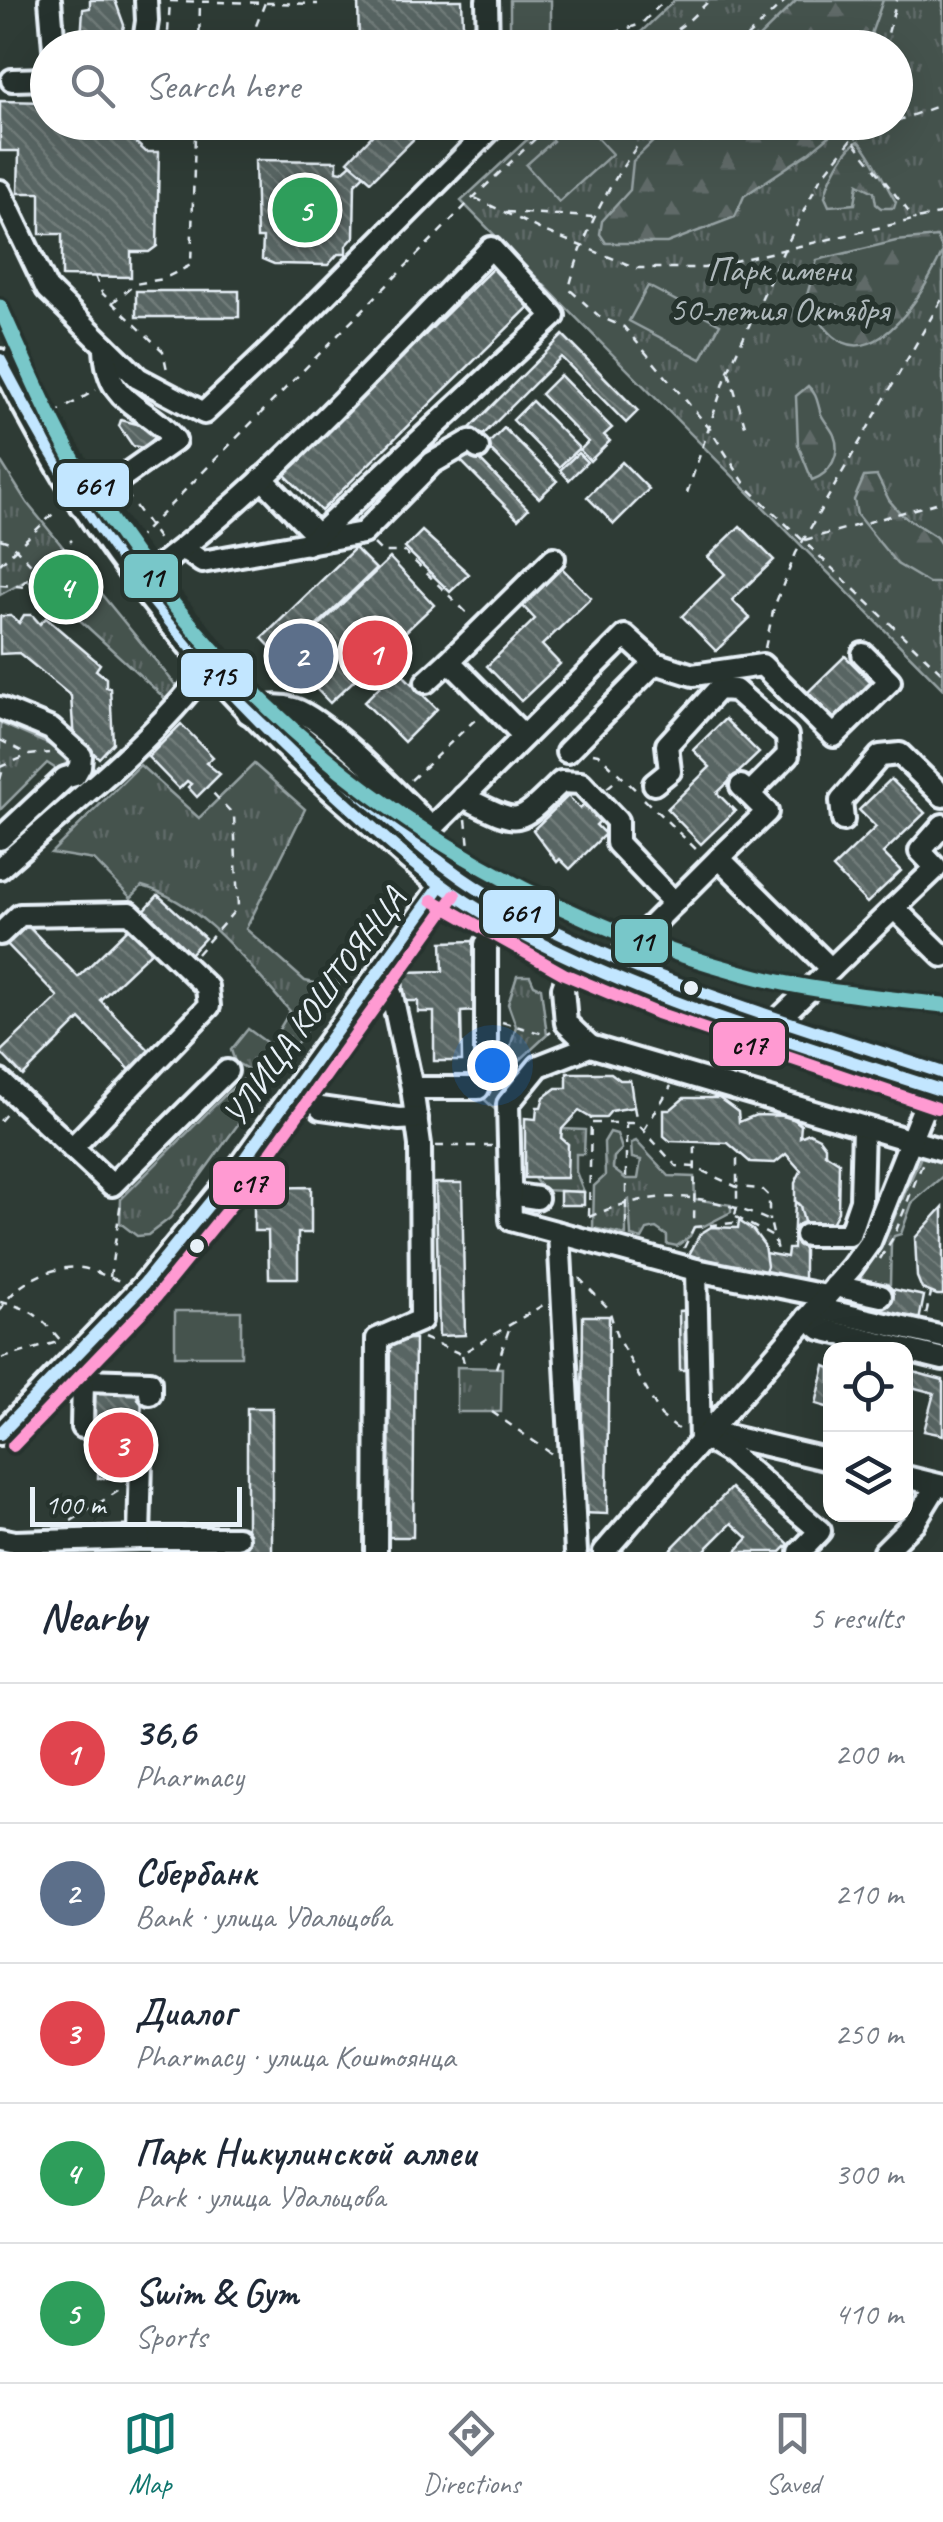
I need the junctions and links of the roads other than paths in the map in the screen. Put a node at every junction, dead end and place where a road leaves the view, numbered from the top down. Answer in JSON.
{"nodes":[{"id":1,"x":50,"y":0,"type":"edge"},
{"id":2,"x":146,"y":0,"type":"edge"},
{"id":3,"x":487,"y":0,"type":"edge"},
{"id":4,"x":52,"y":30,"type":"edge"},
{"id":5,"x":147,"y":30,"type":"edge"},
{"id":6,"x":488,"y":30,"type":"edge"},
{"id":7,"x":12,"y":80,"type":"dead end"},
{"id":8,"x":30,"y":80,"type":"edge"},
{"id":9,"x":481,"y":140,"type":"edge"},
{"id":10,"x":0,"y":192,"type":"edge"},
{"id":11,"x":105,"y":346,"type":"junction"},
{"id":12,"x":0,"y":360,"type":"edge"},
{"id":13,"x":204,"y":413,"type":"junction"},
{"id":14,"x":175,"y":440,"type":"junction"},
{"id":15,"x":478,"y":448,"type":"dead end"},
{"id":16,"x":262,"y":478,"type":"junction"},
{"id":17,"x":81,"y":506,"type":"junction"},
{"id":18,"x":312,"y":540,"type":"junction"},
{"id":19,"x":178,"y":553,"type":"junction"},
{"id":20,"x":554,"y":558,"type":"dead end"},
{"id":21,"x":135,"y":584,"type":"junction"},
{"id":22,"x":863,"y":654,"type":"dead end"},
{"id":23,"x":449,"y":662,"type":"junction"},
{"id":24,"x":655,"y":663,"type":"junction"},
{"id":25,"x":206,"y":670,"type":"junction"},
{"id":26,"x":426,"y":682,"type":"dead end"},
{"id":27,"x":0,"y":708,"type":"edge"},
{"id":28,"x":248,"y":713,"type":"junction"},
{"id":29,"x":524,"y":736,"type":"junction"},
{"id":30,"x":566,"y":752,"type":"road end"},
{"id":31,"x":654,"y":784,"type":"dead end"},
{"id":32,"x":943,"y":796,"type":"edge"},
{"id":33,"x":463,"y":797,"type":"junction"},
{"id":34,"x":843,"y":820,"type":"dead end"},
{"id":35,"x":943,"y":825,"type":"edge"},
{"id":36,"x":433,"y":829,"type":"junction"},
{"id":37,"x":0,"y":840,"type":"edge"},
{"id":38,"x":405,"y":855,"type":"junction"},
{"id":39,"x":716,"y":862,"type":"junction"},
{"id":40,"x":0,"y":868,"type":"edge"},
{"id":41,"x":441,"y":885,"type":"junction"},
{"id":42,"x":674,"y":902,"type":"junction"},
{"id":43,"x":894,"y":908,"type":"junction"},
{"id":44,"x":0,"y":934,"type":"edge"},
{"id":45,"x":486,"y":944,"type":"dead end"},
{"id":46,"x":943,"y":956,"type":"edge"},
{"id":47,"x":573,"y":959,"type":"junction"},
{"id":48,"x":832,"y":970,"type":"junction"},
{"id":49,"x":604,"y":973,"type":"junction"},
{"id":50,"x":373,"y":982,"type":"junction"},
{"id":51,"x":764,"y":1033,"type":"junction"},
{"id":52,"x":590,"y":1046,"type":"junction"},
{"id":53,"x":227,"y":1070,"type":"dead end"},
{"id":54,"x":0,"y":1081,"type":"edge"},
{"id":55,"x":412,"y":1088,"type":"junction"},
{"id":56,"x":938,"y":1089,"type":"edge"},
{"id":57,"x":321,"y":1108,"type":"dead end"},
{"id":58,"x":416,"y":1118,"type":"junction"},
{"id":59,"x":863,"y":1127,"type":"junction"},
{"id":60,"x":911,"y":1141,"type":"junction"},
{"id":61,"x":72,"y":1148,"type":"junction"},
{"id":62,"x":943,"y":1150,"type":"edge"},
{"id":63,"x":510,"y":1194,"type":"junction"},
{"id":64,"x":537,"y":1198,"type":"dead end"},
{"id":65,"x":558,"y":1233,"type":"junction"},
{"id":66,"x":806,"y":1236,"type":"dead end"},
{"id":67,"x":693,"y":1259,"type":"junction"},
{"id":68,"x":881,"y":1296,"type":"dead end"},
{"id":69,"x":821,"y":1302,"type":"junction"},
{"id":70,"x":943,"y":1337,"type":"edge"},
{"id":71,"x":943,"y":1359,"type":"edge"},
{"id":72,"x":71,"y":1360,"type":"junction"},
{"id":73,"x":83,"y":1380,"type":"junction"},
{"id":74,"x":150,"y":1394,"type":"dead end"},
{"id":75,"x":82,"y":1427,"type":"dead end"},
{"id":76,"x":0,"y":1434,"type":"edge"},
{"id":77,"x":703,"y":1439,"type":"junction"},
{"id":78,"x":823,"y":1459,"type":"edge"},
{"id":79,"x":140,"y":1469,"type":"road end"},
{"id":80,"x":913,"y":1480,"type":"edge"},
{"id":81,"x":940,"y":1486,"type":"edge"},
{"id":82,"x":139,"y":1538,"type":"junction"},
{"id":83,"x":238,"y":1538,"type":"dead end"},
{"id":84,"x":10,"y":1544,"type":"edge"},
{"id":85,"x":169,"y":1545,"type":"edge"},
{"id":86,"x":376,"y":1552,"type":"edge"},
{"id":87,"x":576,"y":1552,"type":"edge"},
{"id":88,"x":604,"y":1552,"type":"edge"},
{"id":89,"x":800,"y":1552,"type":"edge"},
{"id":90,"x":884,"y":1552,"type":"edge"}],
"edges":[{"from":1,"to":4,"type":"street"},
{"from":2,"to":5,"type":"street"},
{"from":3,"to":6,"type":"street"},
{"from":7,"to":8,"type":"street"},
{"from":9,"to":13,"type":"street"},
{"from":10,"to":11,"type":"street"},
{"from":11,"to":13,"type":"street"},
{"from":11,"to":14,"type":"street"},
{"from":12,"to":17,"type":"street"},
{"from":13,"to":14,"type":"street"},
{"from":14,"to":17,"type":"street"},
{"from":15,"to":18,"type":"street"},
{"from":16,"to":18,"type":"street"},
{"from":16,"to":18,"type":"street"},
{"from":16,"to":19,"type":"street"},
{"from":17,"to":21,"type":"street"},
{"from":18,"to":19,"type":"street"},
{"from":19,"to":21,"type":"street"},
{"from":20,"to":23,"type":"street"},
{"from":21,"to":25,"type":"street"},
{"from":22,"to":24,"type":"street"},
{"from":23,"to":26,"type":"street"},
{"from":23,"to":29,"type":"street"},
{"from":24,"to":29,"type":"street"},
{"from":24,"to":30,"type":"street"},
{"from":25,"to":28,"type":"street"},
{"from":25,"to":40,"type":"street"},
{"from":27,"to":37,"type":"street"},
{"from":28,"to":36,"type":"street"},
{"from":28,"to":38,"type":"street"},
{"from":29,"to":33,"type":"street"},
{"from":31,"to":39,"type":"street"},
{"from":32,"to":34,"type":"street"},
{"from":33,"to":36,"type":"street"},
{"from":33,"to":42,"type":"street"},
{"from":35,"to":43,"type":"street"},
{"from":36,"to":38,"type":"street"},
{"from":38,"to":41,"type":"street"},
{"from":39,"to":42,"type":"street"},
{"from":39,"to":48,"type":"street"},
{"from":41,"to":47,"type":"street"},
{"from":41,"to":50,"type":"street","name":"УЛИЦА КОШТОЯНЦА"},
{"from":42,"to":49,"type":"street"},
{"from":43,"to":46,"type":"street"},
{"from":43,"to":48,"type":"street"},
{"from":44,"to":61,"type":"street"},
{"from":45,"to":55,"type":"street"},
{"from":47,"to":49,"type":"street"},
{"from":47,"to":52,"type":"street"},
{"from":48,"to":51,"type":"street"},
{"from":49,"to":51,"type":"street"},
{"from":50,"to":55,"type":"street"},
{"from":50,"to":72,"type":"street","name":"УЛИЦА КОШТОЯНЦА"},
{"from":51,"to":56,"type":"street"},
{"from":52,"to":59,"type":"street"},
{"from":52,"to":63,"type":"street"},
{"from":53,"to":61,"type":"street"},
{"from":54,"to":61,"type":"street"},
{"from":55,"to":58,"type":"street"},
{"from":56,"to":60,"type":"street"},
{"from":57,"to":58,"type":"street"},
{"from":58,"to":86,"type":"street"},
{"from":59,"to":60,"type":"street"},
{"from":59,"to":66,"type":"street"},
{"from":60,"to":62,"type":"street"},
{"from":60,"to":69,"type":"street"},
{"from":63,"to":64,"type":"street"},
{"from":63,"to":65,"type":"street"},
{"from":65,"to":67,"type":"street"},
{"from":65,"to":87,"type":"street"},
{"from":67,"to":69,"type":"street"},
{"from":67,"to":77,"type":"street"},
{"from":68,"to":69,"type":"street"},
{"from":69,"to":70,"type":"street"},
{"from":69,"to":71,"type":"street"},
{"from":69,"to":77,"type":"street"},
{"from":72,"to":73,"type":"street"},
{"from":72,"to":76,"type":"street","name":"УЛИЦА КОШТОЯНЦА"},
{"from":73,"to":74,"type":"street"},
{"from":73,"to":75,"type":"street"},
{"from":77,"to":78,"type":"street"},
{"from":77,"to":88,"type":"street"},
{"from":77,"to":89,"type":"street"},
{"from":79,"to":82,"type":"street"},
{"from":80,"to":81,"type":"street"},
{"from":81,"to":90,"type":"street"},
{"from":82,"to":84,"type":"street"},
{"from":82,"to":85,"type":"street"},
{"from":83,"to":85,"type":"street"}]}
